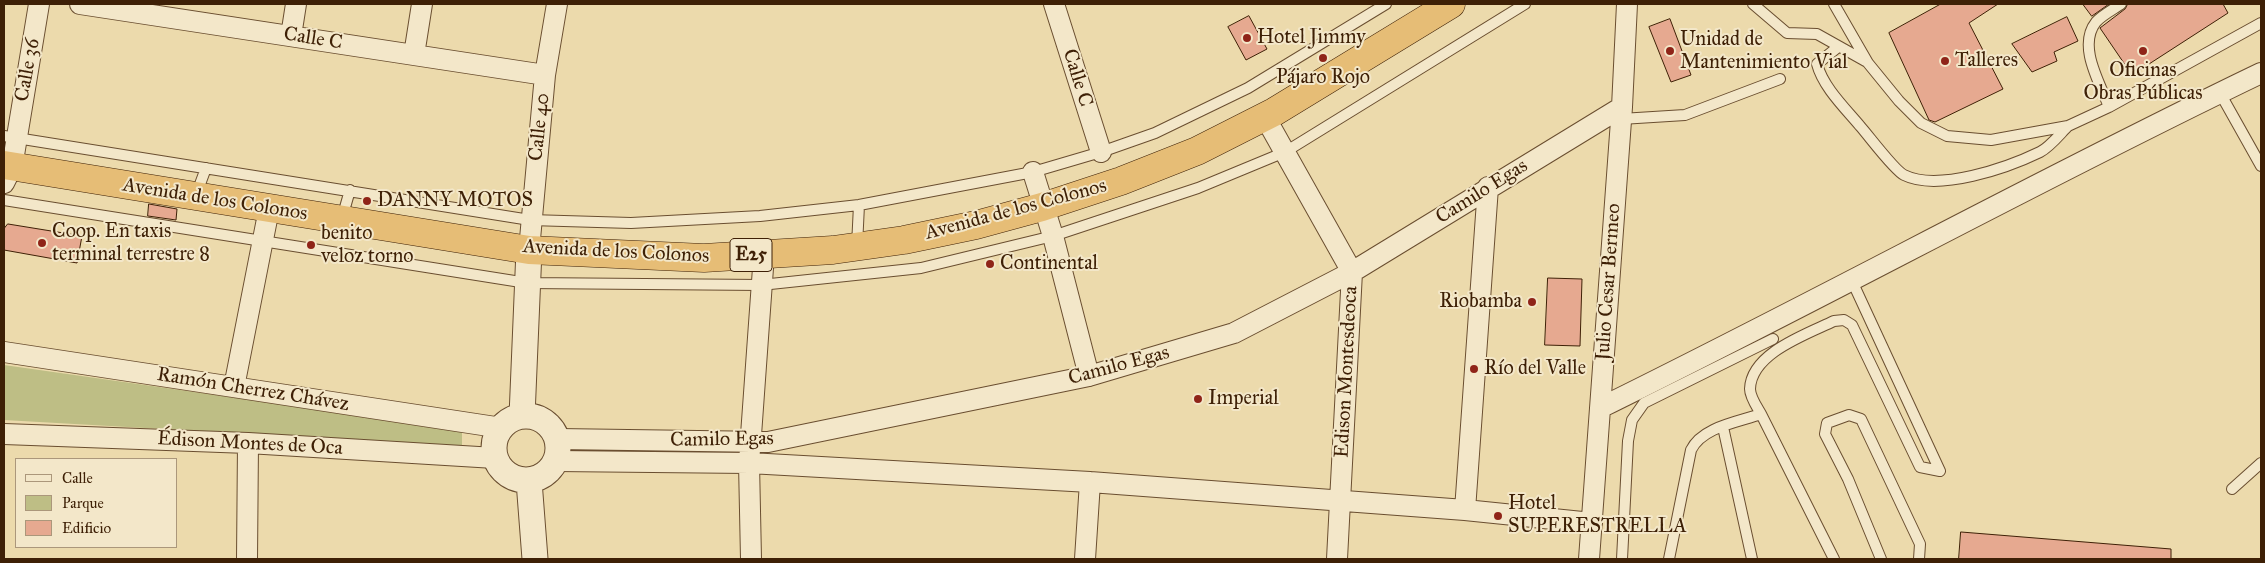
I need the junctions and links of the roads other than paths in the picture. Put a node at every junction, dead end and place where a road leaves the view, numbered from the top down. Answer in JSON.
{"nodes":[{"id":1,"x":39,"y":4,"type":"edge"},
{"id":2,"x":80,"y":4,"type":"edge"},
{"id":3,"x":296,"y":4,"type":"edge"},
{"id":4,"x":422,"y":4,"type":"edge"},
{"id":5,"x":557,"y":4,"type":"edge"},
{"id":6,"x":1054,"y":4,"type":"edge"},
{"id":7,"x":1386,"y":4,"type":"edge"},
{"id":8,"x":1451,"y":4,"type":"edge"},
{"id":9,"x":1525,"y":4,"type":"edge"},
{"id":10,"x":1627,"y":4,"type":"edge"},
{"id":11,"x":1753,"y":4,"type":"edge"},
{"id":12,"x":1834,"y":4,"type":"edge"},
{"id":13,"x":2121,"y":4,"type":"edge"},
{"id":14,"x":166,"y":10,"type":"edge"},
{"id":15,"x":2261,"y":23,"type":"edge"},
{"id":16,"x":291,"y":36,"type":"junction"},
{"id":17,"x":1838,"y":47,"type":"junction"},
{"id":18,"x":414,"y":55,"type":"junction"},
{"id":19,"x":1868,"y":63,"type":"junction"},
{"id":20,"x":2261,"y":73,"type":"edge"},
{"id":21,"x":545,"y":75,"type":"junction"},
{"id":22,"x":1780,"y":79,"type":"dead end"},
{"id":23,"x":2220,"y":93,"type":"junction"},
{"id":24,"x":2109,"y":107,"type":"junction"},
{"id":25,"x":1622,"y":113,"type":"junction"},
{"id":26,"x":1266,"y":117,"type":"junction"},
{"id":27,"x":2068,"y":126,"type":"junction"},
{"id":28,"x":10,"y":137,"type":"edge"},
{"id":29,"x":1101,"y":152,"type":"junction"},
{"id":30,"x":1285,"y":152,"type":"junction"},
{"id":31,"x":2261,"y":166,"type":"edge"},
{"id":32,"x":206,"y":168,"type":"junction"},
{"id":33,"x":6,"y":172,"type":"edge"},
{"id":34,"x":1033,"y":172,"type":"junction"},
{"id":35,"x":1488,"y":187,"type":"junction"},
{"id":36,"x":350,"y":190,"type":"junction"},
{"id":37,"x":195,"y":197,"type":"junction"},
{"id":38,"x":4,"y":200,"type":"edge"},
{"id":39,"x":859,"y":205,"type":"junction"},
{"id":40,"x":1042,"y":206,"type":"junction"},
{"id":41,"x":269,"y":209,"type":"junction"},
{"id":42,"x":530,"y":220,"type":"junction"},
{"id":43,"x":340,"y":221,"type":"junction"},
{"id":44,"x":1053,"y":236,"type":"junction"},
{"id":45,"x":263,"y":242,"type":"junction"},
{"id":46,"x":857,"y":246,"type":"junction"},
{"id":47,"x":529,"y":250,"type":"junction"},
{"id":48,"x":764,"y":254,"type":"junction"},
{"id":49,"x":1352,"y":272,"type":"junction"},
{"id":50,"x":1852,"y":281,"type":"junction"},
{"id":51,"x":527,"y":282,"type":"junction"},
{"id":52,"x":761,"y":285,"type":"junction"},
{"id":53,"x":1772,"y":338,"type":"junction"},
{"id":54,"x":4,"y":352,"type":"edge"},
{"id":55,"x":1089,"y":376,"type":"junction"},
{"id":56,"x":234,"y":387,"type":"junction"},
{"id":57,"x":1600,"y":408,"type":"junction"},
{"id":58,"x":1761,"y":414,"type":"junction"},
{"id":59,"x":512,"y":422,"type":"junction"},
{"id":60,"x":1723,"y":427,"type":"junction"},
{"id":61,"x":4,"y":434,"type":"edge"},
{"id":62,"x":248,"y":443,"type":"junction"},
{"id":63,"x":750,"y":443,"type":"junction"},
{"id":64,"x":557,"y":450,"type":"junction"},
{"id":65,"x":495,"y":458,"type":"junction"},
{"id":66,"x":749,"y":463,"type":"junction"},
{"id":67,"x":2261,"y":463,"type":"edge"},
{"id":68,"x":529,"y":481,"type":"junction"},
{"id":69,"x":1090,"y":482,"type":"junction"},
{"id":70,"x":2232,"y":489,"type":"dead end"},
{"id":71,"x":1340,"y":500,"type":"junction"},
{"id":72,"x":1465,"y":510,"type":"junction"},
{"id":73,"x":1592,"y":523,"type":"junction"},
{"id":74,"x":247,"y":559,"type":"edge"},
{"id":75,"x":535,"y":559,"type":"edge"},
{"id":76,"x":751,"y":559,"type":"edge"},
{"id":77,"x":1085,"y":559,"type":"edge"},
{"id":78,"x":1337,"y":559,"type":"edge"},
{"id":79,"x":1589,"y":559,"type":"edge"},
{"id":80,"x":1622,"y":559,"type":"edge"},
{"id":81,"x":1669,"y":559,"type":"edge"},
{"id":82,"x":1752,"y":559,"type":"edge"},
{"id":83,"x":1834,"y":559,"type":"edge"},
{"id":84,"x":1881,"y":559,"type":"edge"},
{"id":85,"x":1920,"y":559,"type":"edge"}],
"edges":[{"from":1,"to":28,"type":"street","name":"Calle 36"},
{"from":2,"to":14,"type":"street","name":"Calle C"},
{"from":3,"to":16,"type":"street"},
{"from":4,"to":18,"type":"street"},
{"from":5,"to":21,"type":"street","name":"Calle 40"},
{"from":6,"to":29,"type":"street","name":"Calle C"},
{"from":7,"to":29,"type":"lane"},
{"from":8,"to":26,"type":"highway","name":"Avenida de los Colonos","number":"E25"},
{"from":9,"to":30,"type":"lane"},
{"from":10,"to":25,"type":"street","name":"Julio Cesar Bermeo"},
{"from":11,"to":17,"type":"lane"},
{"from":12,"to":19,"type":"lane"},
{"from":13,"to":24,"type":"lane"},
{"from":14,"to":16,"type":"street","name":"Calle C"},
{"from":15,"to":24,"type":"lane"},
{"from":16,"to":18,"type":"street","name":"Calle C"},
{"from":17,"to":19,"type":"lane"},
{"from":17,"to":27,"type":"lane"},
{"from":18,"to":21,"type":"street","name":"Calle C"},
{"from":19,"to":27,"type":"lane"},
{"from":20,"to":23,"type":"street"},
{"from":21,"to":42,"type":"street","name":"Calle 40"},
{"from":22,"to":25,"type":"lane"},
{"from":23,"to":31,"type":"lane"},
{"from":23,"to":50,"type":"street"},
{"from":24,"to":27,"type":"lane"},
{"from":25,"to":35,"type":"street","name":"Camilo Egas"},
{"from":25,"to":57,"type":"street","name":"Julio Cesar Bermeo"},
{"from":26,"to":30,"type":"street","name":"Edison Montesdeoca"},
{"from":26,"to":40,"type":"highway","name":"Avenida de los Colonos","number":"E25"},
{"from":28,"to":32,"type":"lane"},
{"from":28,"to":33,"type":"street","name":"Calle 36"},
{"from":29,"to":34,"type":"lane"},
{"from":30,"to":44,"type":"lane"},
{"from":30,"to":49,"type":"street","name":"Edison Montesdeoca"},
{"from":32,"to":36,"type":"lane"},
{"from":32,"to":37,"type":"lane"},
{"from":33,"to":37,"type":"highway","name":"Avenida de los Colonos","number":"E25"},
{"from":34,"to":39,"type":"lane"},
{"from":34,"to":40,"type":"street"},
{"from":35,"to":49,"type":"street","name":"Camilo Egas"},
{"from":35,"to":72,"type":"street"},
{"from":36,"to":42,"type":"lane"},
{"from":36,"to":43,"type":"lane"},
{"from":37,"to":41,"type":"highway","name":"Avenida de los Colonos","number":"E25"},
{"from":38,"to":45,"type":"lane"},
{"from":39,"to":42,"type":"lane"},
{"from":39,"to":46,"type":"lane"},
{"from":40,"to":44,"type":"street"},
{"from":40,"to":46,"type":"highway","name":"Avenida de los Colonos","number":"E25"},
{"from":41,"to":43,"type":"highway","name":"Avenida de los Colonos","number":"E25"},
{"from":41,"to":45,"type":"street"},
{"from":42,"to":47,"type":"street","name":"Calle 40"},
{"from":43,"to":47,"type":"highway","name":"Avenida de los Colonos","number":"E25"},
{"from":44,"to":52,"type":"lane"},
{"from":44,"to":55,"type":"street"},
{"from":45,"to":51,"type":"lane"},
{"from":45,"to":56,"type":"street"},
{"from":46,"to":48,"type":"highway","name":"Avenida de los Colonos","number":"E25"},
{"from":47,"to":48,"type":"highway","name":"Avenida de los Colonos","number":"E25"},
{"from":47,"to":51,"type":"street"},
{"from":48,"to":52,"type":"street"},
{"from":49,"to":55,"type":"street","name":"Camilo Egas"},
{"from":49,"to":71,"type":"street","name":"Edison Montesdeoca"},
{"from":50,"to":53,"type":"street"},
{"from":50,"to":53,"type":"lane"},
{"from":51,"to":52,"type":"lane"},
{"from":51,"to":59,"type":"street"},
{"from":52,"to":63,"type":"street"},
{"from":53,"to":57,"type":"street"},
{"from":53,"to":58,"type":"lane"},
{"from":53,"to":80,"type":"lane"},
{"from":54,"to":56,"type":"street","name":"Ramón Cherrez Chávez"},
{"from":55,"to":63,"type":"street","name":"Camilo Egas"},
{"from":56,"to":59,"type":"street","name":"Ramón Cherrez Chávez"},
{"from":57,"to":73,"type":"street","name":"Julio Cesar Bermeo"},
{"from":58,"to":60,"type":"lane"},
{"from":58,"to":83,"type":"lane"},
{"from":59,"to":64,"type":"street"},
{"from":59,"to":65,"type":"street"},
{"from":60,"to":81,"type":"lane"},
{"from":60,"to":82,"type":"lane"},
{"from":61,"to":62,"type":"street","name":"Édison Montes de Oca"},
{"from":62,"to":65,"type":"street","name":"Édison Montes de Oca"},
{"from":62,"to":74,"type":"street"},
{"from":63,"to":64,"type":"street","name":"Camilo Egas"},
{"from":63,"to":66,"type":"street"},
{"from":64,"to":66,"type":"street","name":"Camilo Egas"},
{"from":64,"to":68,"type":"street"},
{"from":65,"to":68,"type":"street"},
{"from":66,"to":69,"type":"street","name":"Camilo Egas"},
{"from":66,"to":76,"type":"street"},
{"from":67,"to":70,"type":"lane"},
{"from":68,"to":75,"type":"street"},
{"from":69,"to":71,"type":"street","name":"Camilo Egas"},
{"from":69,"to":77,"type":"street"},
{"from":71,"to":72,"type":"street","name":"Camilo Egas"},
{"from":71,"to":78,"type":"street","name":"Edison Montesdeoca"},
{"from":72,"to":73,"type":"street","name":"Camilo Egas"},
{"from":73,"to":79,"type":"street","name":"Julio Cesar Bermeo"},
{"from":84,"to":85,"type":"lane"}]}
